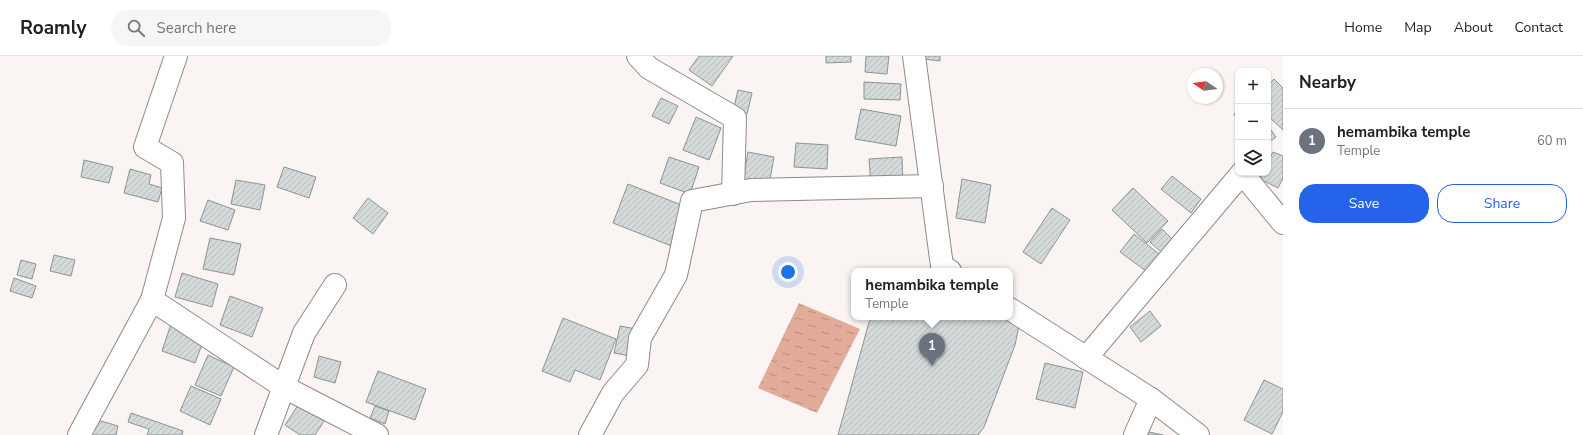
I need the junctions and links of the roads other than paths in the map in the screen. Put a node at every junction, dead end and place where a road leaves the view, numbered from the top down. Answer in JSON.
{"nodes":[{"id":1,"x":176,"y":56,"type":"edge"},
{"id":2,"x":638,"y":56,"type":"edge"},
{"id":3,"x":914,"y":56,"type":"edge"},
{"id":4,"x":932,"y":186,"type":"junction"},
{"id":5,"x":733,"y":194,"type":"junction"},
{"id":6,"x":1283,"y":223,"type":"edge"},
{"id":7,"x":945,"y":268,"type":"edge"},
{"id":8,"x":336,"y":285,"type":"dead end"},
{"id":9,"x":152,"y":300,"type":"junction"},
{"id":10,"x":1013,"y":311,"type":"edge"},
{"id":11,"x":1086,"y":358,"type":"junction"},
{"id":12,"x":284,"y":387,"type":"junction"},
{"id":13,"x":1151,"y":399,"type":"junction"},
{"id":14,"x":79,"y":435,"type":"edge"},
{"id":15,"x":266,"y":435,"type":"edge"},
{"id":16,"x":377,"y":435,"type":"edge"},
{"id":17,"x":590,"y":435,"type":"edge"},
{"id":18,"x":1135,"y":435,"type":"edge"},
{"id":19,"x":1198,"y":435,"type":"edge"}],
"edges":[{"from":1,"to":9,"type":"street"},
{"from":2,"to":5,"type":"street"},
{"from":3,"to":4,"type":"street"},
{"from":4,"to":5,"type":"street"},
{"from":4,"to":7,"type":"street"},
{"from":5,"to":17,"type":"street"},
{"from":6,"to":11,"type":"street"},
{"from":8,"to":12,"type":"street"},
{"from":9,"to":12,"type":"street"},
{"from":9,"to":14,"type":"street"},
{"from":10,"to":11,"type":"street"},
{"from":11,"to":13,"type":"street"},
{"from":12,"to":15,"type":"street"},
{"from":12,"to":16,"type":"street"},
{"from":13,"to":18,"type":"street"},
{"from":13,"to":19,"type":"street"}]}
